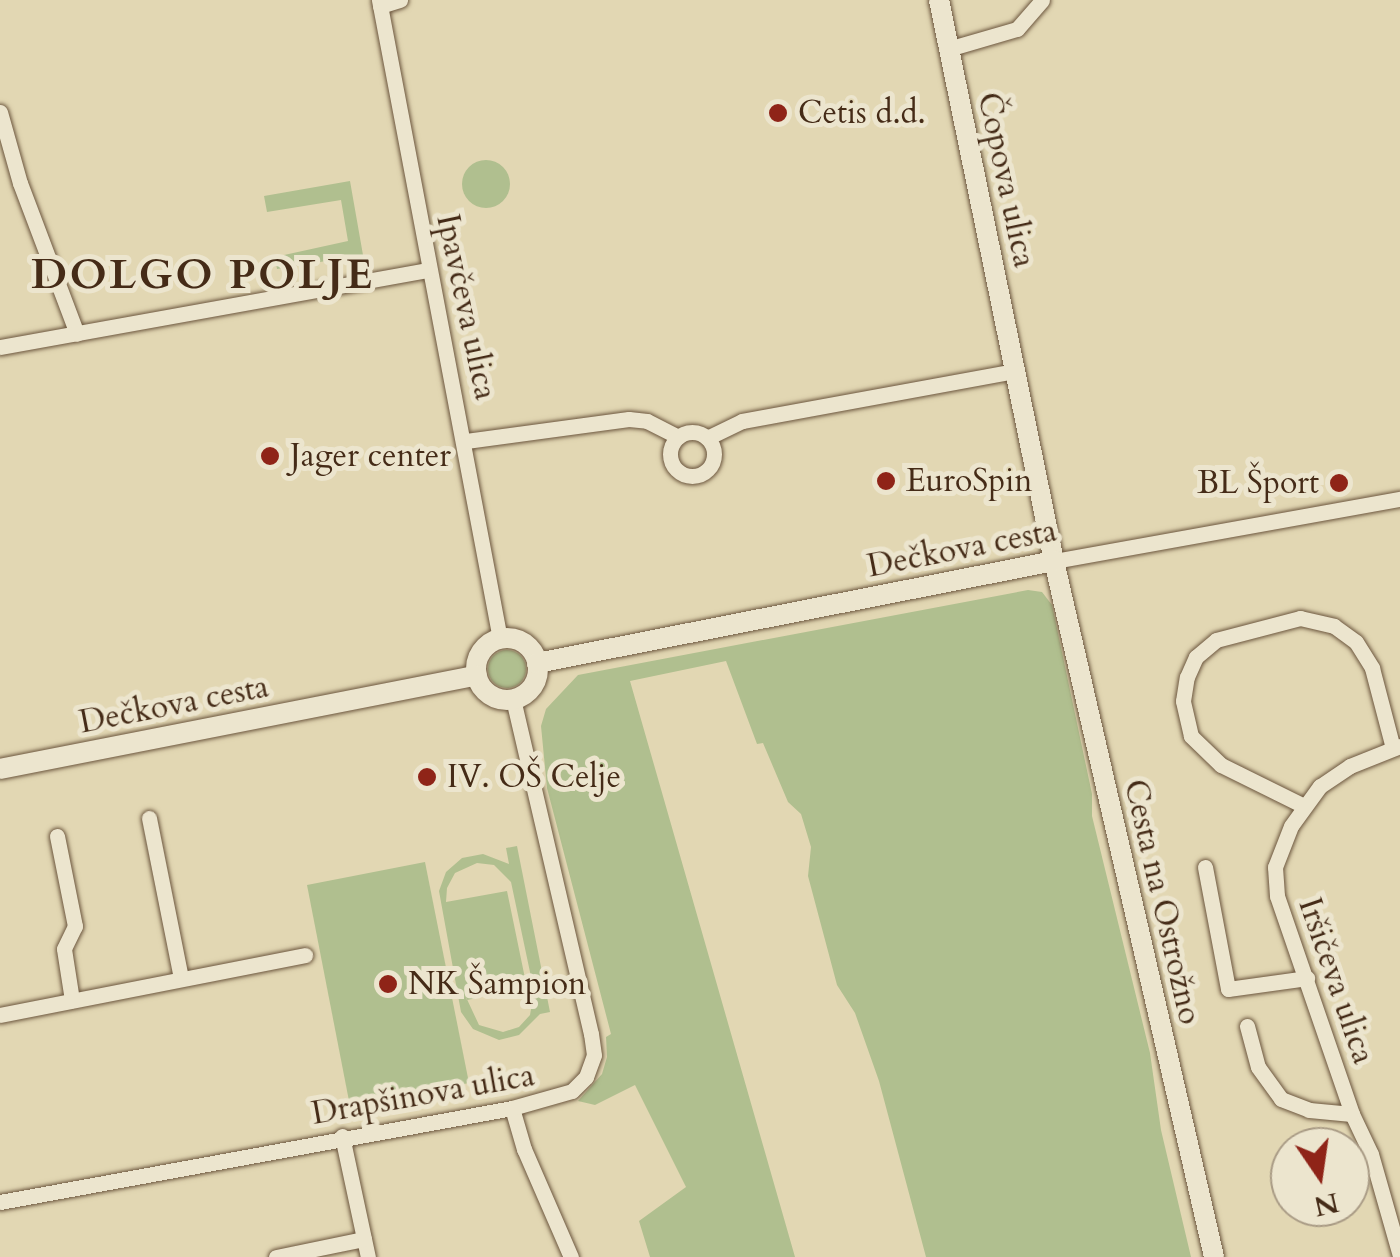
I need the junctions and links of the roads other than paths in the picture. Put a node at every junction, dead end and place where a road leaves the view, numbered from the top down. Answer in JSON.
{"nodes":[{"id":1,"x":400,"y":0,"type":"edge"},
{"id":2,"x":939,"y":0,"type":"edge"},
{"id":3,"x":1042,"y":0,"type":"edge"},
{"id":4,"x":380,"y":3,"type":"edge"},
{"id":5,"x":948,"y":48,"type":"junction"},
{"id":6,"x":0,"y":112,"type":"edge"},
{"id":7,"x":429,"y":270,"type":"junction"},
{"id":8,"x":77,"y":334,"type":"junction"},
{"id":9,"x":0,"y":347,"type":"edge"},
{"id":10,"x":1015,"y":371,"type":"junction"},
{"id":11,"x":678,"y":437,"type":"junction"},
{"id":12,"x":708,"y":438,"type":"junction"},
{"id":13,"x":466,"y":441,"type":"junction"},
{"id":14,"x":1400,"y":498,"type":"edge"},
{"id":15,"x":1054,"y":561,"type":"junction"},
{"id":16,"x":500,"y":639,"type":"junction"},
{"id":17,"x":537,"y":663,"type":"junction"},
{"id":18,"x":476,"y":675,"type":"junction"},
{"id":19,"x":513,"y":699,"type":"junction"},
{"id":20,"x":1397,"y":747,"type":"edge"},
{"id":21,"x":0,"y":769,"type":"edge"},
{"id":22,"x":1304,"y":806,"type":"junction"},
{"id":23,"x":149,"y":818,"type":"dead end"},
{"id":24,"x":57,"y":836,"type":"dead end"},
{"id":25,"x":1204,"y":867,"type":"dead end"},
{"id":26,"x":305,"y":955,"type":"dead end"},
{"id":27,"x":181,"y":978,"type":"junction"},
{"id":28,"x":1307,"y":978,"type":"junction"},
{"id":29,"x":72,"y":1000,"type":"junction"},
{"id":30,"x":0,"y":1015,"type":"edge"},
{"id":31,"x":1248,"y":1026,"type":"dead end"},
{"id":32,"x":512,"y":1108,"type":"junction"},
{"id":33,"x":1352,"y":1114,"type":"junction"},
{"id":34,"x":342,"y":1136,"type":"junction"},
{"id":35,"x":0,"y":1202,"type":"edge"},
{"id":36,"x":364,"y":1238,"type":"junction"},
{"id":37,"x":1400,"y":1256,"type":"edge"},
{"id":38,"x":276,"y":1257,"type":"edge"},
{"id":39,"x":368,"y":1257,"type":"edge"},
{"id":40,"x":571,"y":1257,"type":"edge"},
{"id":41,"x":1214,"y":1257,"type":"edge"}],
"edges":[{"from":1,"to":4,"type":"street","name":"Ipavčeva ulica"},
{"from":2,"to":5,"type":"street","name":"Čopova ulica"},
{"from":3,"to":5,"type":"street"},
{"from":4,"to":7,"type":"street","name":"Ipavčeva ulica"},
{"from":5,"to":10,"type":"street","name":"Čopova ulica"},
{"from":6,"to":8,"type":"street"},
{"from":7,"to":8,"type":"street"},
{"from":7,"to":13,"type":"street","name":"Ipavčeva ulica"},
{"from":8,"to":9,"type":"street"},
{"from":10,"to":12,"type":"street"},
{"from":10,"to":15,"type":"street","name":"Čopova ulica"},
{"from":11,"to":12,"type":"street"},
{"from":11,"to":12,"type":"street"},
{"from":11,"to":13,"type":"street"},
{"from":13,"to":16,"type":"street","name":"Ipavčeva ulica"},
{"from":14,"to":15,"type":"street","name":"Dečkova cesta"},
{"from":15,"to":17,"type":"street","name":"Dečkova cesta"},
{"from":15,"to":41,"type":"street","name":"Cesta na Ostrožno"},
{"from":16,"to":17,"type":"street"},
{"from":16,"to":18,"type":"street"},
{"from":17,"to":19,"type":"street"},
{"from":18,"to":19,"type":"street"},
{"from":18,"to":21,"type":"street","name":"Dečkova cesta"},
{"from":19,"to":32,"type":"street","name":"Drapšinova ulica"},
{"from":20,"to":22,"type":"street","name":"Iršičeva ulica"},
{"from":20,"to":22,"type":"street"},
{"from":22,"to":28,"type":"street","name":"Iršičeva ulica"},
{"from":23,"to":27,"type":"street"},
{"from":24,"to":29,"type":"street"},
{"from":25,"to":28,"type":"street"},
{"from":26,"to":27,"type":"street"},
{"from":27,"to":29,"type":"street"},
{"from":28,"to":33,"type":"street","name":"Iršičeva ulica"},
{"from":29,"to":30,"type":"street"},
{"from":31,"to":33,"type":"street","name":"Iršičeva ulica"},
{"from":32,"to":34,"type":"street","name":"Drapšinova ulica"},
{"from":32,"to":40,"type":"street"},
{"from":33,"to":37,"type":"street","name":"Iršičeva ulica"},
{"from":34,"to":35,"type":"street","name":"Drapšinova ulica"},
{"from":34,"to":36,"type":"street"},
{"from":36,"to":38,"type":"street"},
{"from":36,"to":39,"type":"street"}]}
